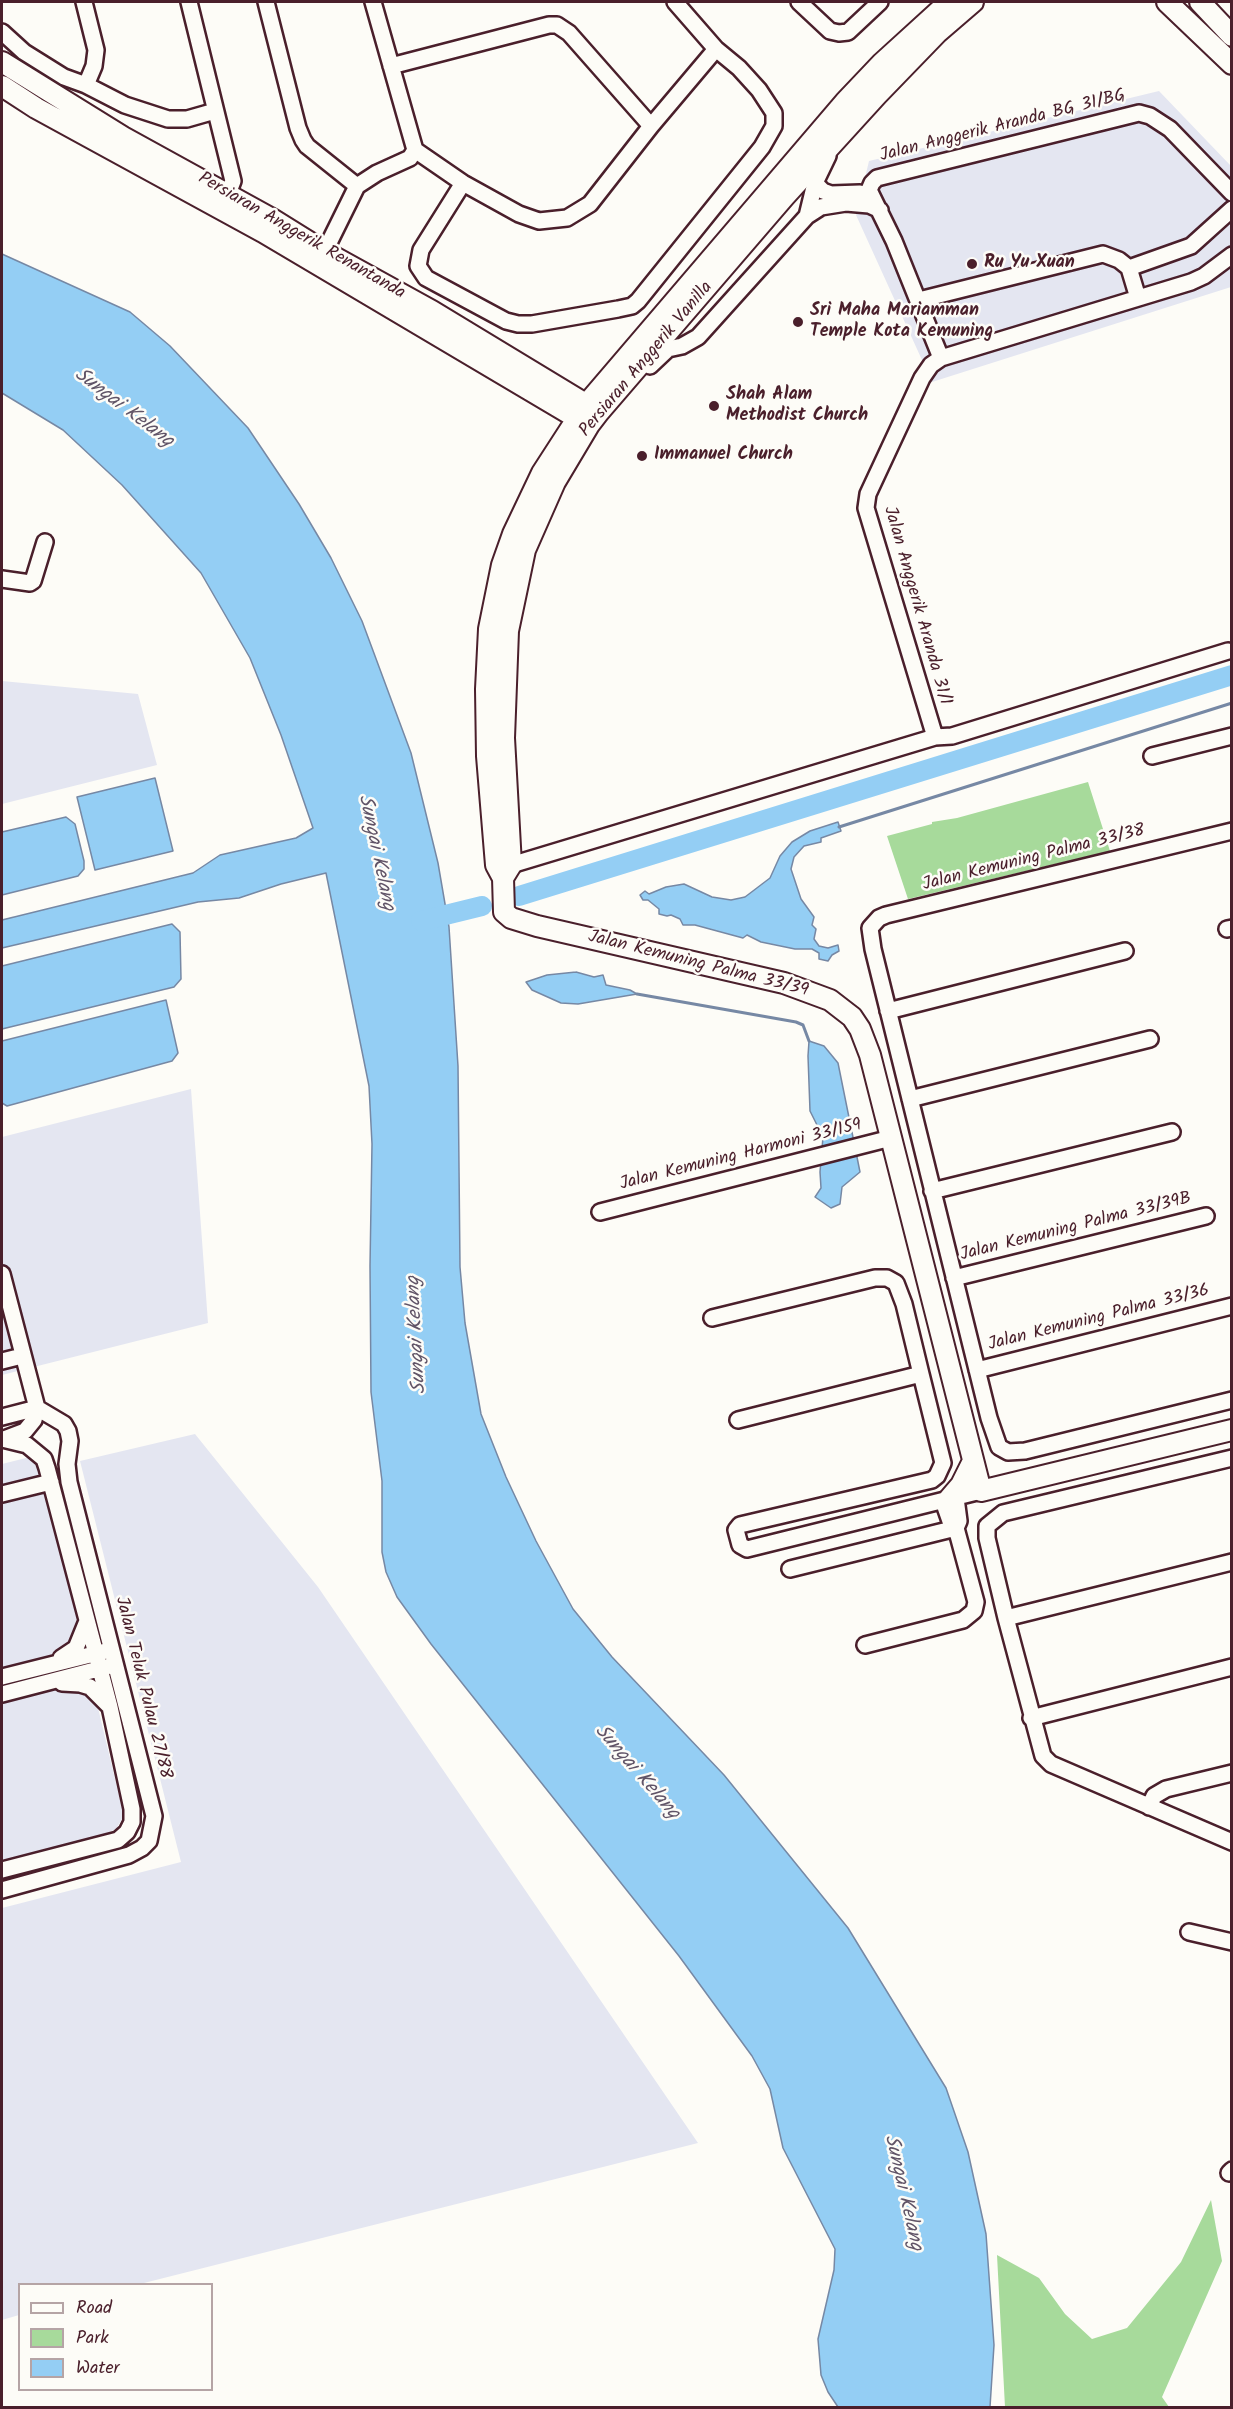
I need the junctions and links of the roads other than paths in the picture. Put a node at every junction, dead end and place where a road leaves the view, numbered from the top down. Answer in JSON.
{"nodes":[{"id":1,"x":84,"y":2,"type":"edge"},
{"id":2,"x":189,"y":2,"type":"edge"},
{"id":3,"x":266,"y":2,"type":"edge"},
{"id":4,"x":373,"y":2,"type":"edge"},
{"id":5,"x":675,"y":2,"type":"edge"},
{"id":6,"x":799,"y":2,"type":"edge"},
{"id":7,"x":880,"y":2,"type":"edge"},
{"id":8,"x":940,"y":2,"type":"edge"},
{"id":9,"x":949,"y":2,"type":"edge"},
{"id":10,"x":973,"y":2,"type":"edge"},
{"id":11,"x":1167,"y":2,"type":"edge"},
{"id":12,"x":1200,"y":2,"type":"edge"},
{"id":13,"x":1218,"y":2,"type":"edge"},
{"id":14,"x":1232,"y":18,"type":"edge"},
{"id":15,"x":926,"y":21,"type":"junction"},
{"id":16,"x":2,"y":32,"type":"edge"},
{"id":17,"x":1232,"y":36,"type":"edge"},
{"id":18,"x":716,"y":49,"type":"junction"},
{"id":19,"x":2,"y":62,"type":"edge"},
{"id":20,"x":1232,"y":64,"type":"edge"},
{"id":21,"x":391,"y":66,"type":"junction"},
{"id":22,"x":86,"y":85,"type":"junction"},
{"id":23,"x":2,"y":86,"type":"edge"},
{"id":24,"x":46,"y":91,"type":"junction"},
{"id":25,"x":36,"y":108,"type":"junction"},
{"id":26,"x":215,"y":111,"type":"junction"},
{"id":27,"x":651,"y":126,"type":"junction"},
{"id":28,"x":843,"y":134,"type":"junction"},
{"id":29,"x":415,"y":150,"type":"junction"},
{"id":30,"x":463,"y":183,"type":"junction"},
{"id":31,"x":815,"y":183,"type":"junction"},
{"id":32,"x":357,"y":186,"type":"junction"},
{"id":33,"x":869,"y":190,"type":"junction"},
{"id":34,"x":1232,"y":193,"type":"edge"},
{"id":35,"x":228,"y":194,"type":"junction"},
{"id":36,"x":1232,"y":209,"type":"edge"},
{"id":37,"x":880,"y":210,"type":"junction"},
{"id":38,"x":807,"y":216,"type":"junction"},
{"id":39,"x":1232,"y":255,"type":"edge"},
{"id":40,"x":321,"y":258,"type":"junction"},
{"id":41,"x":1129,"y":268,"type":"junction"},
{"id":42,"x":1138,"y":298,"type":"junction"},
{"id":43,"x":918,"y":300,"type":"junction"},
{"id":44,"x":940,"y":357,"type":"junction"},
{"id":45,"x":613,"y":386,"type":"junction"},
{"id":46,"x":550,"y":391,"type":"junction"},
{"id":47,"x":588,"y":415,"type":"junction"},
{"id":48,"x":542,"y":473,"type":"junction"},
{"id":49,"x":45,"y":542,"type":"dead end"},
{"id":50,"x":2,"y":579,"type":"edge"},
{"id":51,"x":1228,"y":651,"type":"dead end"},
{"id":52,"x":1232,"y":736,"type":"edge"},
{"id":53,"x":935,"y":737,"type":"junction"},
{"id":54,"x":1152,"y":756,"type":"dead end"},
{"id":55,"x":1232,"y":831,"type":"edge"},
{"id":56,"x":503,"y":869,"type":"junction"},
{"id":57,"x":504,"y":912,"type":"joint"},
{"id":58,"x":1125,"y":951,"type":"dead end"},
{"id":59,"x":888,"y":1011,"type":"junction"},
{"id":60,"x":1150,"y":1039,"type":"dead end"},
{"id":61,"x":910,"y":1100,"type":"junction"},
{"id":62,"x":1172,"y":1132,"type":"dead end"},
{"id":63,"x":891,"y":1138,"type":"junction"},
{"id":64,"x":932,"y":1191,"type":"junction"},
{"id":65,"x":600,"y":1212,"type":"dead end"},
{"id":66,"x":1206,"y":1216,"type":"dead end"},
{"id":67,"x":2,"y":1274,"type":"edge"},
{"id":68,"x":954,"y":1278,"type":"junction"},
{"id":69,"x":1232,"y":1306,"type":"edge"},
{"id":70,"x":712,"y":1318,"type":"dead end"},
{"id":71,"x":22,"y":1356,"type":"junction"},
{"id":72,"x":2,"y":1361,"type":"edge"},
{"id":73,"x":977,"y":1370,"type":"junction"},
{"id":74,"x":919,"y":1375,"type":"junction"},
{"id":75,"x":1232,"y":1400,"type":"edge"},
{"id":76,"x":37,"y":1408,"type":"junction"},
{"id":77,"x":2,"y":1417,"type":"edge"},
{"id":78,"x":738,"y":1420,"type":"dead end"},
{"id":79,"x":1232,"y":1430,"type":"edge"},
{"id":80,"x":2,"y":1440,"type":"edge"},
{"id":81,"x":1232,"y":1458,"type":"edge"},
{"id":82,"x":973,"y":1461,"type":"junction"},
{"id":83,"x":51,"y":1482,"type":"junction"},
{"id":84,"x":981,"y":1491,"type":"junction"},
{"id":85,"x":2,"y":1494,"type":"edge"},
{"id":86,"x":949,"y":1499,"type":"junction"},
{"id":87,"x":760,"y":1521,"type":"junction"},
{"id":88,"x":956,"y":1528,"type":"junction"},
{"id":89,"x":766,"y":1544,"type":"junction"},
{"id":90,"x":1232,"y":1562,"type":"edge"},
{"id":91,"x":790,"y":1569,"type":"dead end"},
{"id":92,"x":1006,"y":1618,"type":"junction"},
{"id":93,"x":87,"y":1619,"type":"junction"},
{"id":94,"x":864,"y":1645,"type":"dead end"},
{"id":95,"x":114,"y":1657,"type":"junction"},
{"id":96,"x":98,"y":1661,"type":"junction"},
{"id":97,"x":1232,"y":1667,"type":"edge"},
{"id":98,"x":39,"y":1668,"type":"junction"},
{"id":99,"x":2,"y":1677,"type":"edge"},
{"id":100,"x":45,"y":1683,"type":"junction"},
{"id":101,"x":2,"y":1694,"type":"edge"},
{"id":102,"x":110,"y":1707,"type":"junction"},
{"id":103,"x":1031,"y":1718,"type":"junction"},
{"id":104,"x":1232,"y":1773,"type":"edge"},
{"id":105,"x":1149,"y":1807,"type":"junction"},
{"id":106,"x":1232,"y":1842,"type":"edge"},
{"id":107,"x":2,"y":1870,"type":"edge"},
{"id":108,"x":2,"y":1890,"type":"edge"},
{"id":109,"x":1189,"y":1932,"type":"dead end"},
{"id":110,"x":1232,"y":1942,"type":"edge"}],
"edges":[{"from":1,"to":22,"type":"street"},
{"from":2,"to":26,"type":"street"},
{"from":3,"to":32,"type":"street"},
{"from":4,"to":21,"type":"street"},
{"from":5,"to":18,"type":"street"},
{"from":6,"to":7,"type":"street"},
{"from":8,"to":15,"type":"main road"},
{"from":9,"to":15,"type":"main road","name":"Persiaran Anggerik Vanilla"},
{"from":10,"to":28,"type":"main road","name":"Persiaran Anggerik Vanilla"},
{"from":11,"to":20,"type":"main road"},
{"from":12,"to":17,"type":"main road"},
{"from":13,"to":14,"type":"main road"},
{"from":15,"to":45,"type":"main road","name":"Persiaran Anggerik Vanilla"},
{"from":16,"to":22,"type":"street"},
{"from":18,"to":27,"type":"street"},
{"from":18,"to":30,"type":"street"},
{"from":19,"to":24,"type":"main road","name":"Persiaran Anggerik Renantanda"},
{"from":21,"to":27,"type":"street"},
{"from":21,"to":29,"type":"street"},
{"from":22,"to":26,"type":"street"},
{"from":23,"to":25,"type":"main road"},
{"from":24,"to":25,"type":"main road"},
{"from":24,"to":35,"type":"main road","name":"Persiaran Anggerik Renantanda"},
{"from":25,"to":40,"type":"main road"},
{"from":26,"to":35,"type":"street"},
{"from":27,"to":30,"type":"street"},
{"from":28,"to":31,"type":"street"},
{"from":28,"to":45,"type":"main road","name":"Persiaran Anggerik Vanilla"},
{"from":29,"to":30,"type":"street"},
{"from":29,"to":32,"type":"street"},
{"from":31,"to":33,"type":"street"},
{"from":31,"to":38,"type":"street"},
{"from":32,"to":40,"type":"street"},
{"from":33,"to":34,"type":"street","name":"Jalan Anggerik Aranda BG 31/BG"},
{"from":33,"to":37,"type":"street","name":"Jalan Anggerik Aranda BG 31/BG"},
{"from":35,"to":40,"type":"main road","name":"Persiaran Anggerik Renantanda"},
{"from":36,"to":41,"type":"street"},
{"from":37,"to":38,"type":"street"},
{"from":37,"to":43,"type":"street","name":"Jalan Anggerik Aranda BG 31/BG"},
{"from":38,"to":45,"type":"street"},
{"from":39,"to":42,"type":"street"},
{"from":40,"to":46,"type":"main road","name":"Persiaran Anggerik Renantanda"},
{"from":41,"to":42,"type":"street"},
{"from":41,"to":43,"type":"street"},
{"from":42,"to":44,"type":"street"},
{"from":43,"to":44,"type":"street","name":"Jalan Anggerik Aranda BG 31/BG"},
{"from":44,"to":53,"type":"street","name":"Jalan Anggerik Aranda 31/1"},
{"from":45,"to":46,"type":"main road"},
{"from":45,"to":47,"type":"main road","name":"Persiaran Anggerik Vanilla"},
{"from":46,"to":47,"type":"main road","name":"Persiaran Anggerik Renantanda"},
{"from":46,"to":48,"type":"main road"},
{"from":47,"to":48,"type":"main road","name":"Persiaran Anggerik Vanilla"},
{"from":47,"to":56,"type":"main road","name":"Persiaran Anggerik Vanilla"},
{"from":48,"to":56,"type":"main road","name":"Persiaran Anggerik Vanilla"},
{"from":49,"to":50,"type":"street"},
{"from":51,"to":53,"type":"street"},
{"from":52,"to":54,"type":"street"},
{"from":53,"to":56,"type":"street"},
{"from":55,"to":59,"type":"street","name":"Jalan Kemuning Palma 33/38"},
{"from":56,"to":57,"type":"main road","name":"Persiaran Anggerik Vanilla"},
{"from":57,"to":63,"type":"main road","name":"Jalan Kemuning Palma 33/39"},
{"from":58,"to":59,"type":"street"},
{"from":59,"to":61,"type":"street"},
{"from":60,"to":61,"type":"street"},
{"from":61,"to":64,"type":"street"},
{"from":62,"to":64,"type":"street"},
{"from":63,"to":65,"type":"street","name":"Jalan Kemuning Harmoni 33/159"},
{"from":63,"to":82,"type":"main road","name":"Jalan Kemuning Palma 33/39"},
{"from":64,"to":68,"type":"street"},
{"from":66,"to":68,"type":"street","name":"Jalan Kemuning Palma 33/39B"},
{"from":67,"to":71,"type":"street"},
{"from":68,"to":73,"type":"street"},
{"from":69,"to":73,"type":"street","name":"Jalan Kemuning Palma 33/36"},
{"from":70,"to":74,"type":"street"},
{"from":71,"to":72,"type":"street"},
{"from":71,"to":76,"type":"street"},
{"from":73,"to":75,"type":"street"},
{"from":74,"to":78,"type":"street"},
{"from":74,"to":87,"type":"street"},
{"from":76,"to":77,"type":"street"},
{"from":76,"to":80,"type":"street"},
{"from":76,"to":95,"type":"street","name":"Jalan Teluk Pulau 27/88"},
{"from":79,"to":84,"type":"main road"},
{"from":80,"to":83,"type":"street","name":"Jalan Teluk Pulau 27/88"},
{"from":81,"to":92,"type":"street"},
{"from":82,"to":84,"type":"main road","name":"Jalan Kemuning Palma 33/39"},
{"from":82,"to":86,"type":"main road"},
{"from":83,"to":85,"type":"street"},
{"from":83,"to":93,"type":"street","name":"Jalan Teluk Pulau 27/88"},
{"from":84,"to":86,"type":"street"},
{"from":86,"to":88,"type":"street"},
{"from":86,"to":89,"type":"street"},
{"from":87,"to":89,"type":"street"},
{"from":87,"to":89,"type":"street"},
{"from":88,"to":91,"type":"street"},
{"from":88,"to":94,"type":"street"},
{"from":90,"to":92,"type":"street"},
{"from":92,"to":103,"type":"street"},
{"from":93,"to":96,"type":"street","name":"Jalan Teluk Pulau 27/88"},
{"from":93,"to":98,"type":"street"},
{"from":95,"to":96,"type":"street"},
{"from":95,"to":108,"type":"street","name":"Jalan Teluk Pulau 27/88"},
{"from":96,"to":98,"type":"street"},
{"from":96,"to":100,"type":"street"},
{"from":96,"to":102,"type":"street","name":"Jalan Teluk Pulau 27/88"},
{"from":97,"to":103,"type":"street"},
{"from":98,"to":99,"type":"street"},
{"from":100,"to":101,"type":"street"},
{"from":100,"to":102,"type":"street"},
{"from":102,"to":107,"type":"street","name":"Jalan Teluk Pulau 27/88"},
{"from":103,"to":105,"type":"street"},
{"from":104,"to":105,"type":"street"},
{"from":105,"to":106,"type":"street"},
{"from":109,"to":110,"type":"street"}]}
